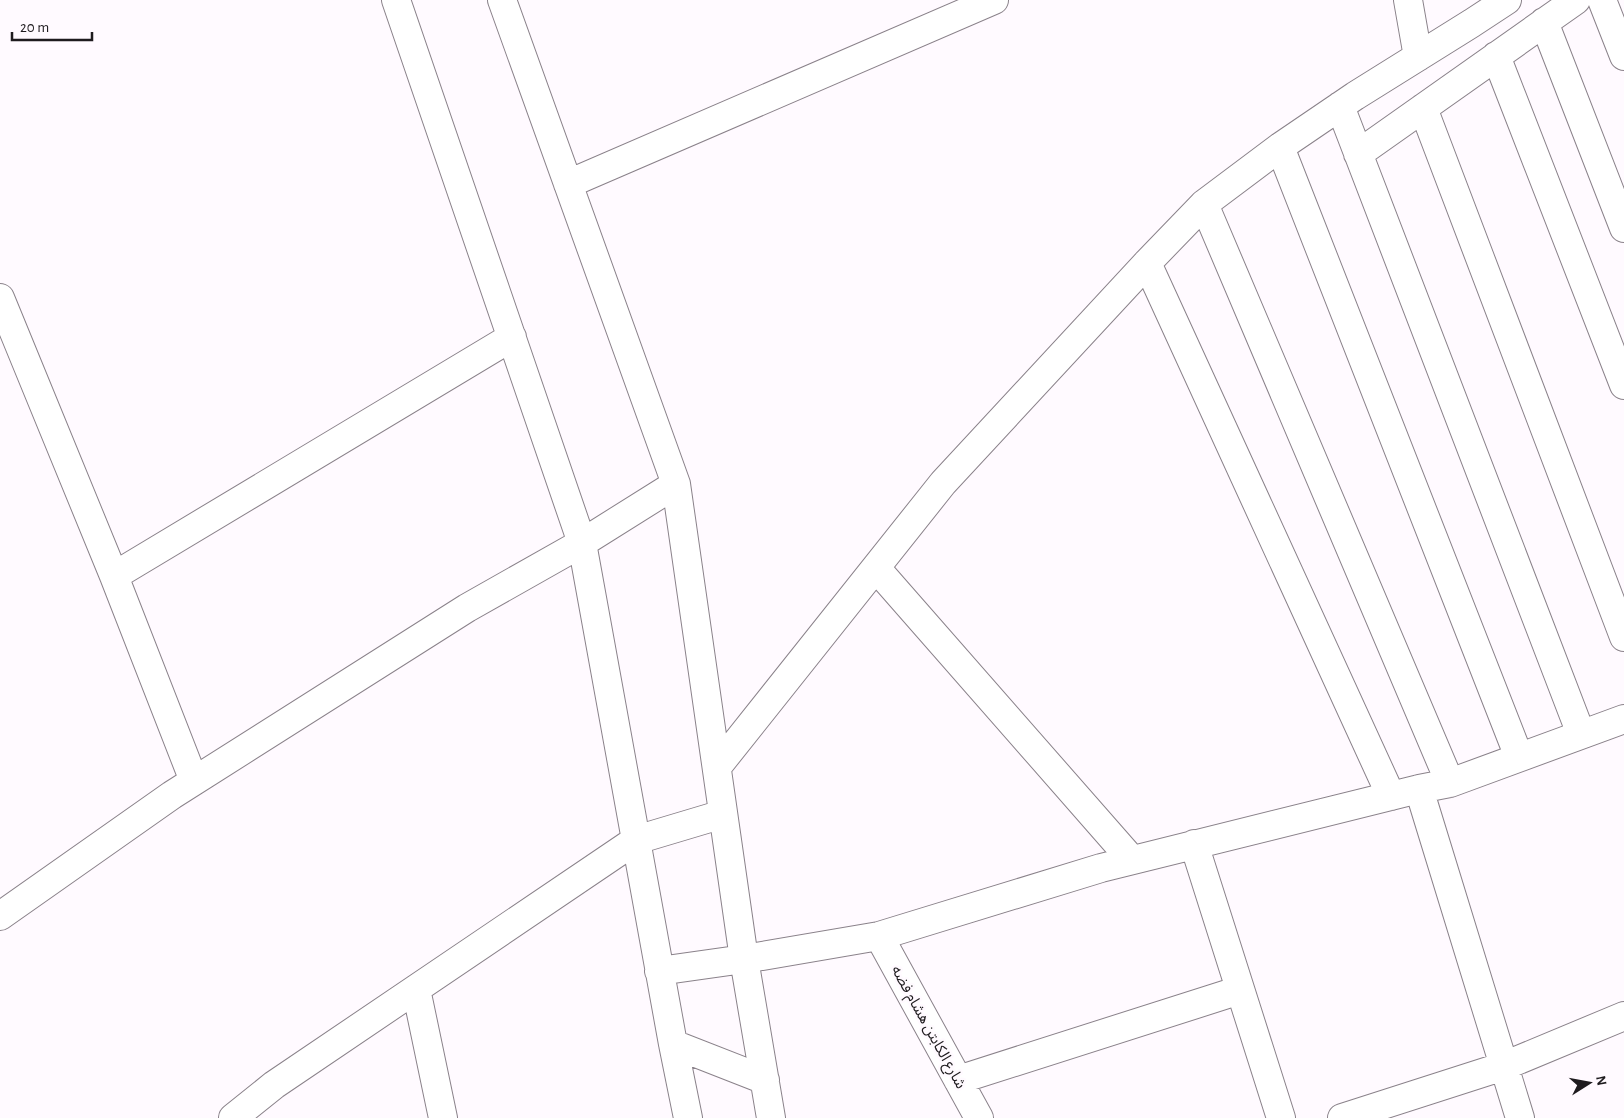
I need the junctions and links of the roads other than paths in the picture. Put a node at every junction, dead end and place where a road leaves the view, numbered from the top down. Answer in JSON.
{"nodes":[{"id":1,"x":396,"y":0,"type":"edge"},
{"id":2,"x":502,"y":0,"type":"edge"},
{"id":3,"x":1408,"y":0,"type":"edge"},
{"id":4,"x":1507,"y":0,"type":"edge"},
{"id":5,"x":1576,"y":0,"type":"edge"},
{"id":6,"x":1602,"y":0,"type":"edge"},
{"id":7,"x":985,"y":2,"type":"edge"},
{"id":8,"x":1470,"y":12,"type":"edge"},
{"id":9,"x":1544,"y":22,"type":"junction"},
{"id":10,"x":1496,"y":56,"type":"junction"},
{"id":11,"x":1624,"y":56,"type":"edge"},
{"id":12,"x":1418,"y":57,"type":"junction"},
{"id":13,"x":1340,"y":106,"type":"junction"},
{"id":14,"x":1423,"y":108,"type":"junction"},
{"id":15,"x":1280,"y":147,"type":"junction"},
{"id":16,"x":1358,"y":154,"type":"junction"},
{"id":17,"x":568,"y":184,"type":"junction"},
{"id":18,"x":1204,"y":204,"type":"junction"},
{"id":19,"x":1624,"y":228,"type":"edge"},
{"id":20,"x":1147,"y":262,"type":"junction"},
{"id":21,"x":0,"y":298,"type":"edge"},
{"id":22,"x":512,"y":337,"type":"junction"},
{"id":23,"x":1624,"y":385,"type":"edge"},
{"id":24,"x":676,"y":484,"type":"junction"},
{"id":25,"x":582,"y":543,"type":"junction"},
{"id":26,"x":876,"y":568,"type":"junction"},
{"id":27,"x":114,"y":576,"type":"junction"},
{"id":28,"x":1624,"y":637,"type":"edge"},
{"id":29,"x":1624,"y":719,"type":"edge"},
{"id":30,"x":1582,"y":734,"type":"junction"},
{"id":31,"x":1519,"y":757,"type":"junction"},
{"id":32,"x":717,"y":767,"type":"junction"},
{"id":33,"x":194,"y":781,"type":"junction"},
{"id":34,"x":1450,"y":783,"type":"junction"},
{"id":35,"x":1419,"y":789,"type":"junction"},
{"id":36,"x":1391,"y":796,"type":"junction"},
{"id":37,"x":723,"y":814,"type":"junction"},
{"id":38,"x":636,"y":840,"type":"junction"},
{"id":39,"x":1194,"y":844,"type":"junction"},
{"id":40,"x":1132,"y":860,"type":"junction"},
{"id":41,"x":0,"y":916,"type":"edge"},
{"id":42,"x":878,"y":936,"type":"junction"},
{"id":43,"x":744,"y":959,"type":"junction"},
{"id":44,"x":659,"y":971,"type":"junction"},
{"id":45,"x":416,"y":989,"type":"junction"},
{"id":46,"x":1240,"y":990,"type":"junction"},
{"id":47,"x":1624,"y":1016,"type":"edge"},
{"id":48,"x":673,"y":1044,"type":"junction"},
{"id":49,"x":1504,"y":1066,"type":"junction"},
{"id":50,"x":765,"y":1080,"type":"junction"},
{"id":51,"x":958,"y":1080,"type":"junction"},
{"id":52,"x":233,"y":1118,"type":"edge"},
{"id":53,"x":443,"y":1118,"type":"edge"},
{"id":54,"x":688,"y":1118,"type":"edge"},
{"id":55,"x":771,"y":1118,"type":"edge"},
{"id":56,"x":979,"y":1118,"type":"edge"},
{"id":57,"x":1281,"y":1118,"type":"edge"},
{"id":58,"x":1342,"y":1118,"type":"edge"},
{"id":59,"x":1520,"y":1118,"type":"edge"}],
"edges":[{"from":1,"to":22,"type":"street"},
{"from":2,"to":17,"type":"street"},
{"from":3,"to":12,"type":"street"},
{"from":4,"to":8,"type":"street"},
{"from":5,"to":9,"type":"street"},
{"from":6,"to":11,"type":"street"},
{"from":7,"to":17,"type":"street"},
{"from":8,"to":12,"type":"street"},
{"from":9,"to":10,"type":"street"},
{"from":9,"to":19,"type":"street"},
{"from":10,"to":14,"type":"street"},
{"from":10,"to":23,"type":"street"},
{"from":12,"to":13,"type":"street"},
{"from":13,"to":15,"type":"street"},
{"from":13,"to":16,"type":"street"},
{"from":14,"to":16,"type":"street"},
{"from":14,"to":28,"type":"street"},
{"from":15,"to":18,"type":"street"},
{"from":15,"to":31,"type":"street"},
{"from":16,"to":30,"type":"street"},
{"from":17,"to":24,"type":"street"},
{"from":18,"to":20,"type":"street"},
{"from":18,"to":34,"type":"street"},
{"from":20,"to":26,"type":"street"},
{"from":20,"to":36,"type":"street"},
{"from":21,"to":27,"type":"street"},
{"from":22,"to":25,"type":"street"},
{"from":22,"to":27,"type":"street"},
{"from":24,"to":25,"type":"street"},
{"from":24,"to":32,"type":"street"},
{"from":25,"to":33,"type":"street"},
{"from":25,"to":38,"type":"street"},
{"from":26,"to":32,"type":"street"},
{"from":26,"to":40,"type":"street"},
{"from":27,"to":33,"type":"street"},
{"from":29,"to":30,"type":"street"},
{"from":30,"to":31,"type":"street"},
{"from":31,"to":34,"type":"street"},
{"from":32,"to":37,"type":"street"},
{"from":33,"to":41,"type":"street"},
{"from":34,"to":35,"type":"street"},
{"from":35,"to":36,"type":"street"},
{"from":35,"to":49,"type":"street"},
{"from":36,"to":39,"type":"street"},
{"from":37,"to":38,"type":"street"},
{"from":37,"to":43,"type":"street"},
{"from":38,"to":44,"type":"street"},
{"from":38,"to":45,"type":"street"},
{"from":39,"to":40,"type":"street"},
{"from":39,"to":46,"type":"street"},
{"from":40,"to":42,"type":"street"},
{"from":42,"to":43,"type":"street"},
{"from":42,"to":51,"type":"street","name":"شارع الكابتن هشام فضه"},
{"from":43,"to":44,"type":"street"},
{"from":43,"to":50,"type":"street"},
{"from":44,"to":48,"type":"street"},
{"from":45,"to":52,"type":"street"},
{"from":45,"to":53,"type":"street"},
{"from":46,"to":51,"type":"street"},
{"from":46,"to":57,"type":"street"},
{"from":47,"to":49,"type":"street"},
{"from":48,"to":50,"type":"street"},
{"from":48,"to":54,"type":"street"},
{"from":49,"to":58,"type":"street"},
{"from":49,"to":59,"type":"street"},
{"from":50,"to":55,"type":"street"},
{"from":51,"to":56,"type":"street","name":"شارع الكابتن هشام فضه"}]}
